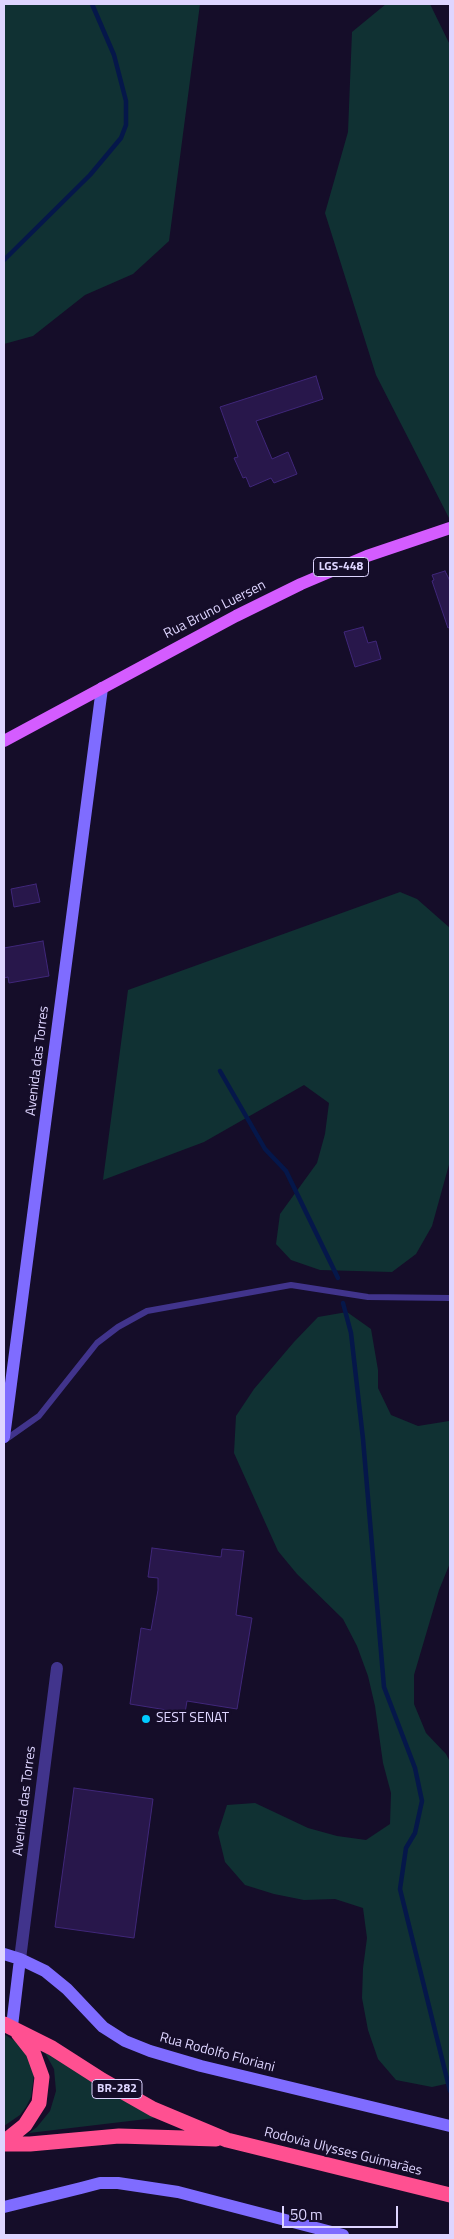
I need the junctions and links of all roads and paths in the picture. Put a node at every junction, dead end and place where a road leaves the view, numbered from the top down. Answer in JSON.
{"nodes":[{"id":1,"x":450,"y":528,"type":"edge"},
{"id":2,"x":102,"y":688,"type":"junction"},
{"id":3,"x":4,"y":741,"type":"edge"},
{"id":4,"x":450,"y":1298,"type":"edge"},
{"id":5,"x":4,"y":1439,"type":"edge"},
{"id":6,"x":57,"y":1668,"type":"dead end"},
{"id":7,"x":4,"y":1954,"type":"edge"},
{"id":8,"x":20,"y":1958,"type":"junction"},
{"id":9,"x":8,"y":2025,"type":"edge"},
{"id":10,"x":450,"y":2126,"type":"edge"},
{"id":11,"x":227,"y":2140,"type":"junction"},
{"id":12,"x":4,"y":2143,"type":"edge"},
{"id":13,"x":450,"y":2195,"type":"edge"},
{"id":14,"x":4,"y":2207,"type":"edge"},
{"id":15,"x":343,"y":2235,"type":"edge"}],
"edges":[{"from":1,"to":2,"type":"main road","name":"Rua Bruno Luersen","number":"LGS-448"},
{"from":2,"to":3,"type":"main road","name":"Rua Bruno Luersen","number":"LGS-448"},
{"from":2,"to":5,"type":"main road","name":"Avenida das Torres"},
{"from":4,"to":5,"type":"lane"},
{"from":6,"to":8,"type":"street","name":"Avenida das Torres"},
{"from":7,"to":8,"type":"main road","name":"Rua Rodolfo Floriani"},
{"from":8,"to":9,"type":"main road","name":"Avenida das Torres"},
{"from":8,"to":10,"type":"main road","name":"Rua Rodolfo Floriani"},
{"from":9,"to":11,"type":"highway","name":"Rodovia Ulysses Guimarães","number":"BR-282"},
{"from":9,"to":12,"type":"highway"},
{"from":11,"to":12,"type":"highway","name":"Rodovia Ulysses Guimarães","number":"BR-282"},
{"from":11,"to":13,"type":"highway","name":"Rodovia Ulysses Guimarães","number":"BR-282"},
{"from":14,"to":15,"type":"main road"}]}
